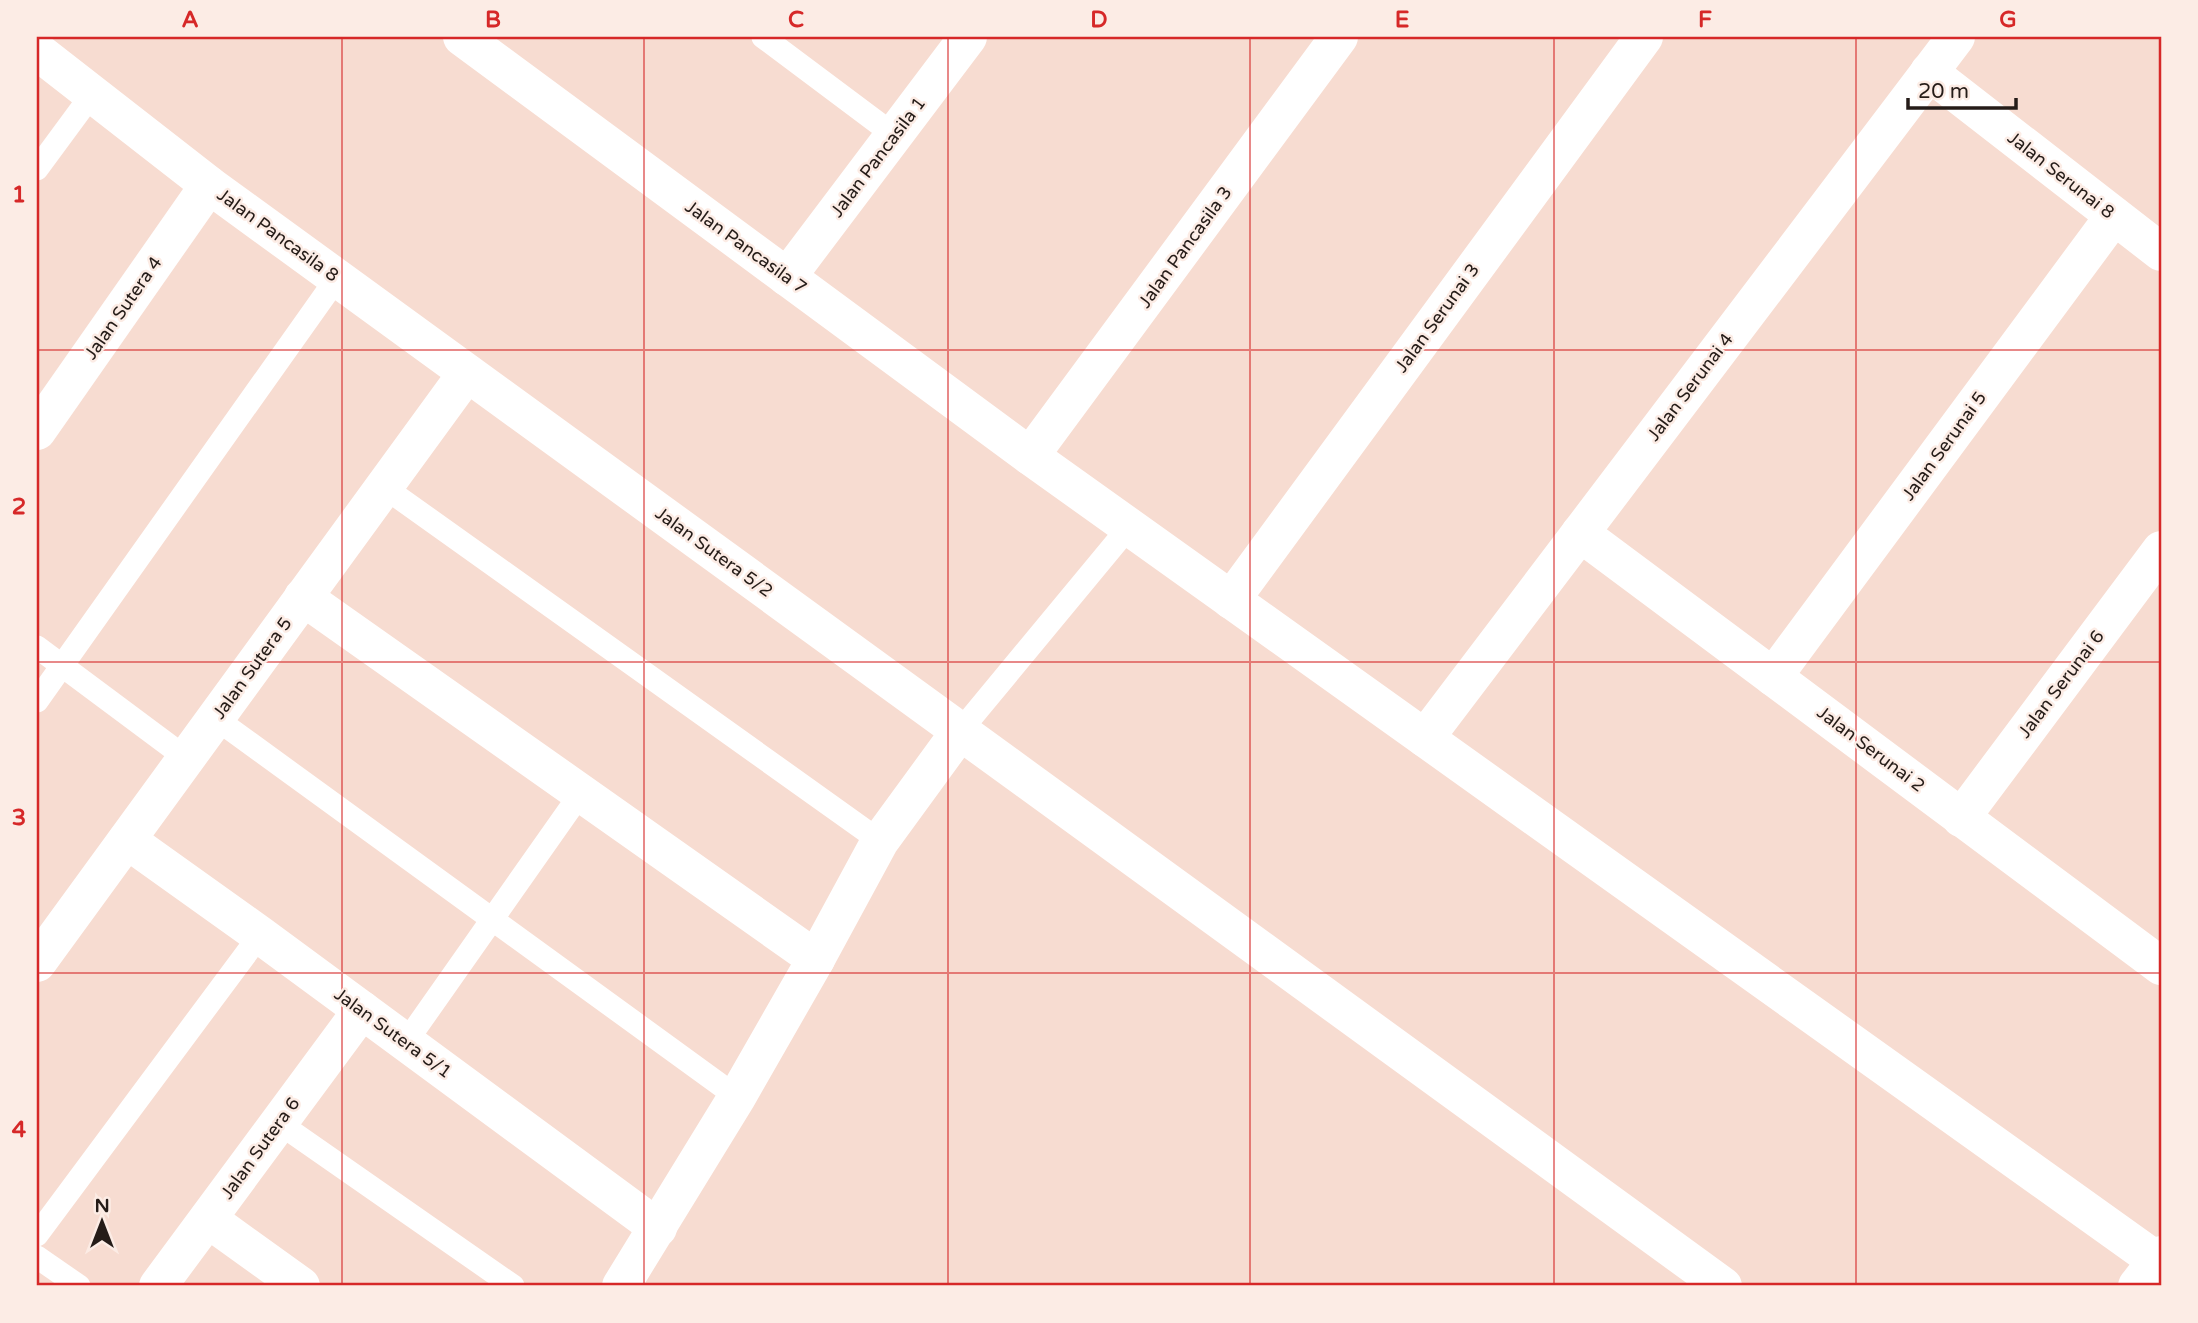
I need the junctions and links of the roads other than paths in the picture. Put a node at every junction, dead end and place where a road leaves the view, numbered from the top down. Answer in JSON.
{"nodes":[{"id":1,"x":462,"y":37,"type":"edge"},
{"id":2,"x":763,"y":37,"type":"edge"},
{"id":3,"x":968,"y":37,"type":"edge"},
{"id":4,"x":1339,"y":37,"type":"edge"},
{"id":5,"x":1644,"y":37,"type":"edge"},
{"id":6,"x":1956,"y":37,"type":"edge"},
{"id":7,"x":37,"y":51,"type":"edge"},
{"id":8,"x":1929,"y":72,"type":"junction"},
{"id":9,"x":93,"y":93,"type":"junction"},
{"id":10,"x":894,"y":135,"type":"junction"},
{"id":11,"x":37,"y":169,"type":"edge"},
{"id":12,"x":209,"y":185,"type":"junction"},
{"id":13,"x":2114,"y":216,"type":"junction"},
{"id":14,"x":2161,"y":252,"type":"edge"},
{"id":15,"x":787,"y":277,"type":"junction"},
{"id":16,"x":337,"y":278,"type":"junction"},
{"id":17,"x":467,"y":373,"type":"junction"},
{"id":18,"x":37,"y":431,"type":"edge"},
{"id":19,"x":1030,"y":456,"type":"junction"},
{"id":20,"x":384,"y":487,"type":"junction"},
{"id":21,"x":1129,"y":527,"type":"junction"},
{"id":22,"x":1580,"y":533,"type":"junction"},
{"id":23,"x":2161,"y":550,"type":"edge"},
{"id":24,"x":303,"y":597,"type":"junction"},
{"id":25,"x":1231,"y":600,"type":"junction"},
{"id":26,"x":37,"y":647,"type":"edge"},
{"id":27,"x":62,"y":666,"type":"junction"},
{"id":28,"x":1773,"y":677,"type":"junction"},
{"id":29,"x":37,"y":701,"type":"edge"},
{"id":30,"x":215,"y":718,"type":"junction"},
{"id":31,"x":961,"y":730,"type":"junction"},
{"id":32,"x":1425,"y":738,"type":"junction"},
{"id":33,"x":187,"y":758,"type":"junction"},
{"id":34,"x":581,"y":793,"type":"junction"},
{"id":35,"x":1961,"y":818,"type":"junction"},
{"id":36,"x":127,"y":840,"type":"junction"},
{"id":37,"x":880,"y":841,"type":"junction"},
{"id":38,"x":493,"y":920,"type":"junction"},
{"id":39,"x":260,"y":935,"type":"junction"},
{"id":40,"x":816,"y":958,"type":"junction"},
{"id":41,"x":37,"y":962,"type":"edge"},
{"id":42,"x":2161,"y":964,"type":"edge"},
{"id":43,"x":362,"y":1010,"type":"junction"},
{"id":44,"x":406,"y":1042,"type":"junction"},
{"id":45,"x":737,"y":1097,"type":"junction"},
{"id":46,"x":279,"y":1123,"type":"junction"},
{"id":47,"x":208,"y":1219,"type":"junction"},
{"id":48,"x":658,"y":1228,"type":"junction"},
{"id":49,"x":37,"y":1235,"type":"edge"},
{"id":50,"x":37,"y":1257,"type":"edge"},
{"id":51,"x":2152,"y":1268,"type":"edge"},
{"id":52,"x":79,"y":1286,"type":"edge"},
{"id":53,"x":158,"y":1286,"type":"edge"},
{"id":54,"x":301,"y":1286,"type":"edge"},
{"id":55,"x":513,"y":1286,"type":"edge"},
{"id":56,"x":621,"y":1286,"type":"edge"},
{"id":57,"x":1724,"y":1286,"type":"edge"}],
"edges":[{"from":1,"to":15,"type":"street","name":"Jalan Pancasila 7"},
{"from":2,"to":10,"type":"lane"},
{"from":3,"to":10,"type":"street","name":"Jalan Pancasila 1"},
{"from":4,"to":19,"type":"street","name":"Jalan Pancasila 3"},
{"from":5,"to":25,"type":"street","name":"Jalan Serunai 3"},
{"from":6,"to":8,"type":"street","name":"Jalan Serunai 4"},
{"from":7,"to":9,"type":"street","name":"Jalan Pancasila 8"},
{"from":8,"to":13,"type":"street","name":"Jalan Serunai 8"},
{"from":8,"to":22,"type":"street","name":"Jalan Serunai 4"},
{"from":9,"to":11,"type":"lane"},
{"from":9,"to":12,"type":"street","name":"Jalan Pancasila 8"},
{"from":10,"to":15,"type":"street","name":"Jalan Pancasila 1"},
{"from":12,"to":16,"type":"street","name":"Jalan Pancasila 8"},
{"from":12,"to":18,"type":"street","name":"Jalan Sutera 4"},
{"from":13,"to":14,"type":"street","name":"Jalan Serunai 8"},
{"from":13,"to":28,"type":"street","name":"Jalan Serunai 5"},
{"from":15,"to":19,"type":"street","name":"Jalan Pancasila 7"},
{"from":16,"to":17,"type":"street","name":"Jalan Pancasila 8"},
{"from":16,"to":27,"type":"lane"},
{"from":17,"to":20,"type":"street","name":"Jalan Sutera 5"},
{"from":17,"to":31,"type":"street","name":"Jalan Sutera 5/2"},
{"from":19,"to":21,"type":"street","name":"Jalan Pancasila 7"},
{"from":20,"to":24,"type":"street","name":"Jalan Sutera 5"},
{"from":20,"to":37,"type":"lane"},
{"from":21,"to":25,"type":"street","name":"Jalan Pancasila 7"},
{"from":21,"to":31,"type":"lane"},
{"from":22,"to":28,"type":"street","name":"Jalan Serunai 2"},
{"from":22,"to":32,"type":"street","name":"Jalan Serunai 4"},
{"from":23,"to":35,"type":"street","name":"Jalan Serunai 6"},
{"from":24,"to":30,"type":"street","name":"Jalan Sutera 5"},
{"from":24,"to":34,"type":"street"},
{"from":25,"to":32,"type":"street","name":"Jalan Pancasila 7"},
{"from":26,"to":27,"type":"lane"},
{"from":27,"to":29,"type":"lane"},
{"from":27,"to":33,"type":"lane"},
{"from":28,"to":35,"type":"street","name":"Jalan Serunai 2"},
{"from":30,"to":33,"type":"street","name":"Jalan Sutera 5"},
{"from":30,"to":38,"type":"lane"},
{"from":31,"to":37,"type":"street"},
{"from":31,"to":57,"type":"street","name":"Jalan Sutera 5/2"},
{"from":32,"to":51,"type":"street","name":"Jalan Pancasila 7"},
{"from":33,"to":36,"type":"street","name":"Jalan Sutera 5"},
{"from":34,"to":38,"type":"lane"},
{"from":34,"to":40,"type":"street"},
{"from":35,"to":42,"type":"street","name":"Jalan Serunai 2"},
{"from":36,"to":39,"type":"street","name":"Jalan Sutera 5/1"},
{"from":36,"to":41,"type":"street","name":"Jalan Sutera 5"},
{"from":37,"to":40,"type":"street"},
{"from":38,"to":44,"type":"lane"},
{"from":38,"to":45,"type":"lane"},
{"from":39,"to":43,"type":"street","name":"Jalan Sutera 5/1"},
{"from":39,"to":49,"type":"lane"},
{"from":40,"to":45,"type":"street"},
{"from":43,"to":44,"type":"street","name":"Jalan Sutera 5/1"},
{"from":43,"to":46,"type":"street","name":"Jalan Sutera 6"},
{"from":44,"to":48,"type":"street","name":"Jalan Sutera 5/1"},
{"from":45,"to":48,"type":"street"},
{"from":46,"to":47,"type":"street","name":"Jalan Sutera 6"},
{"from":46,"to":55,"type":"lane"},
{"from":47,"to":53,"type":"street","name":"Jalan Sutera 6"},
{"from":47,"to":54,"type":"street"},
{"from":48,"to":56,"type":"street"},
{"from":50,"to":52,"type":"lane"}]}
